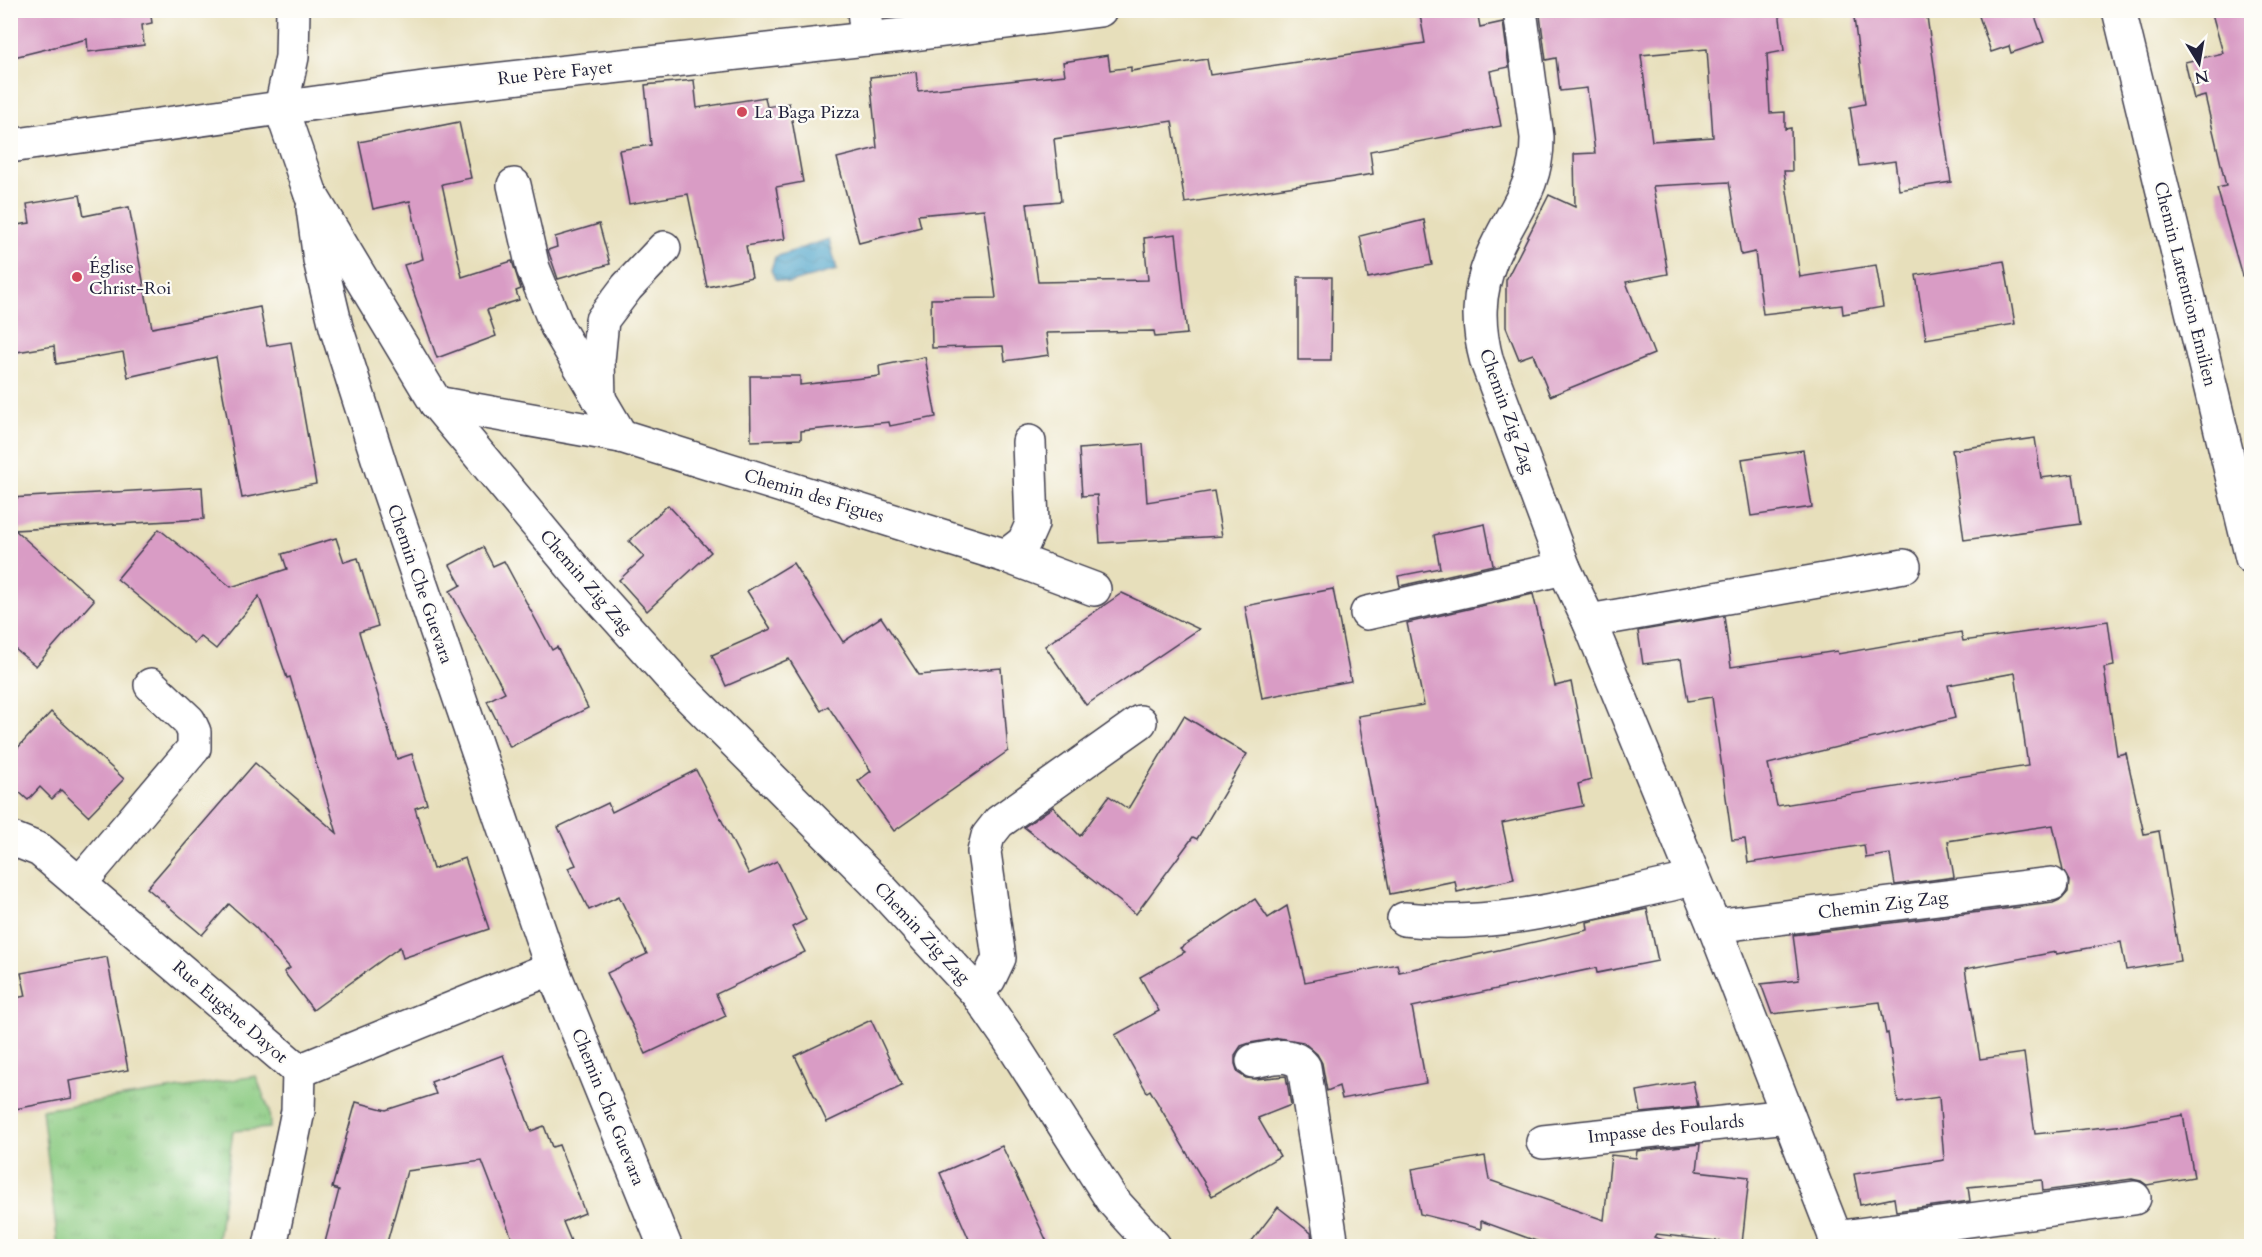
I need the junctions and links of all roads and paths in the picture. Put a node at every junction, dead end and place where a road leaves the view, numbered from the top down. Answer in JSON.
{"nodes":[{"id":1,"x":293,"y":10,"type":"edge"},
{"id":2,"x":1100,"y":10,"type":"edge"},
{"id":3,"x":1520,"y":10,"type":"edge"},
{"id":4,"x":2119,"y":10,"type":"edge"},
{"id":5,"x":865,"y":25,"type":"edge"},
{"id":6,"x":281,"y":108,"type":"junction"},
{"id":7,"x":10,"y":146,"type":"edge"},
{"id":8,"x":514,"y":185,"type":"dead end"},
{"id":9,"x":311,"y":195,"type":"junction"},
{"id":10,"x":664,"y":248,"type":"dead end"},
{"id":11,"x":599,"y":401,"type":"junction"},
{"id":12,"x":436,"y":404,"type":"junction"},
{"id":13,"x":621,"y":436,"type":"junction"},
{"id":14,"x":1029,"y":442,"type":"dead end"},
{"id":15,"x":1006,"y":556,"type":"junction"},
{"id":16,"x":2252,"y":558,"type":"edge"},
{"id":17,"x":1904,"y":566,"type":"dead end"},
{"id":18,"x":1564,"y":568,"type":"junction"},
{"id":19,"x":1094,"y":589,"type":"dead end"},
{"id":20,"x":1367,"y":613,"type":"dead end"},
{"id":21,"x":1589,"y":621,"type":"junction"},
{"id":22,"x":150,"y":685,"type":"dead end"},
{"id":23,"x":1140,"y":722,"type":"dead end"},
{"id":24,"x":10,"y":838,"type":"edge"},
{"id":25,"x":1694,"y":879,"type":"junction"},
{"id":26,"x":80,"y":884,"type":"junction"},
{"id":27,"x":2051,"y":884,"type":"dead end"},
{"id":28,"x":1404,"y":919,"type":"dead end"},
{"id":29,"x":1714,"y":926,"type":"junction"},
{"id":30,"x":552,"y":968,"type":"junction"},
{"id":31,"x":977,"y":993,"type":"junction"},
{"id":32,"x":1253,"y":1061,"type":"dead end"},
{"id":33,"x":299,"y":1071,"type":"junction"},
{"id":34,"x":1788,"y":1116,"type":"junction"},
{"id":35,"x":1543,"y":1142,"type":"dead end"},
{"id":36,"x":2134,"y":1198,"type":"dead end"},
{"id":37,"x":1837,"y":1242,"type":"edge"},
{"id":38,"x":270,"y":1246,"type":"edge"},
{"id":39,"x":665,"y":1246,"type":"edge"},
{"id":40,"x":1154,"y":1246,"type":"edge"},
{"id":41,"x":1332,"y":1246,"type":"edge"}],
"edges":[{"from":1,"to":6,"type":"street"},
{"from":2,"to":5,"type":"street","name":"Rue Père Fayet"},
{"from":3,"to":18,"type":"street","name":"Chemin Zig Zag"},
{"from":4,"to":16,"type":"street","name":"Chemin Lattention Emilien"},
{"from":5,"to":6,"type":"street","name":"Rue Père Fayet"},
{"from":6,"to":7,"type":"street","name":"Rue Père Fayet"},
{"from":6,"to":9,"type":"street","name":"Chemin Zig Zag"},
{"from":8,"to":11,"type":"street"},
{"from":9,"to":12,"type":"street","name":"Chemin Zig Zag"},
{"from":9,"to":30,"type":"street","name":"Chemin Che Guevara"},
{"from":10,"to":11,"type":"street"},
{"from":11,"to":13,"type":"street"},
{"from":12,"to":13,"type":"street","name":"Chemin des Figues"},
{"from":12,"to":31,"type":"street","name":"Chemin Zig Zag"},
{"from":13,"to":15,"type":"street","name":"Chemin des Figues"},
{"from":14,"to":15,"type":"street"},
{"from":15,"to":19,"type":"street","name":"Chemin des Figues"},
{"from":17,"to":21,"type":"street"},
{"from":18,"to":20,"type":"street"},
{"from":18,"to":21,"type":"street","name":"Chemin Zig Zag"},
{"from":21,"to":25,"type":"street","name":"Chemin Zig Zag"},
{"from":22,"to":26,"type":"street"},
{"from":23,"to":31,"type":"street","name":"Chemin Zig Zag"},
{"from":24,"to":26,"type":"street","name":"Rue Eugène Dayot"},
{"from":25,"to":28,"type":"street"},
{"from":25,"to":29,"type":"street","name":"Chemin Zig Zag"},
{"from":26,"to":33,"type":"street","name":"Rue Eugène Dayot"},
{"from":27,"to":29,"type":"street","name":"Chemin Zig Zag"},
{"from":29,"to":34,"type":"street","name":"Chemin Zig Zag"},
{"from":30,"to":33,"type":"street"},
{"from":30,"to":39,"type":"street","name":"Chemin Che Guevara"},
{"from":31,"to":40,"type":"street","name":"Chemin Zig Zag"},
{"from":32,"to":41,"type":"street"},
{"from":33,"to":38,"type":"street","name":"Rue Eugène Dayot"},
{"from":34,"to":35,"type":"street","name":"Impasse des Foulards"},
{"from":34,"to":37,"type":"street","name":"Chemin Zig Zag"},
{"from":36,"to":37,"type":"street","name":"Chemin Zig Zag"}]}
